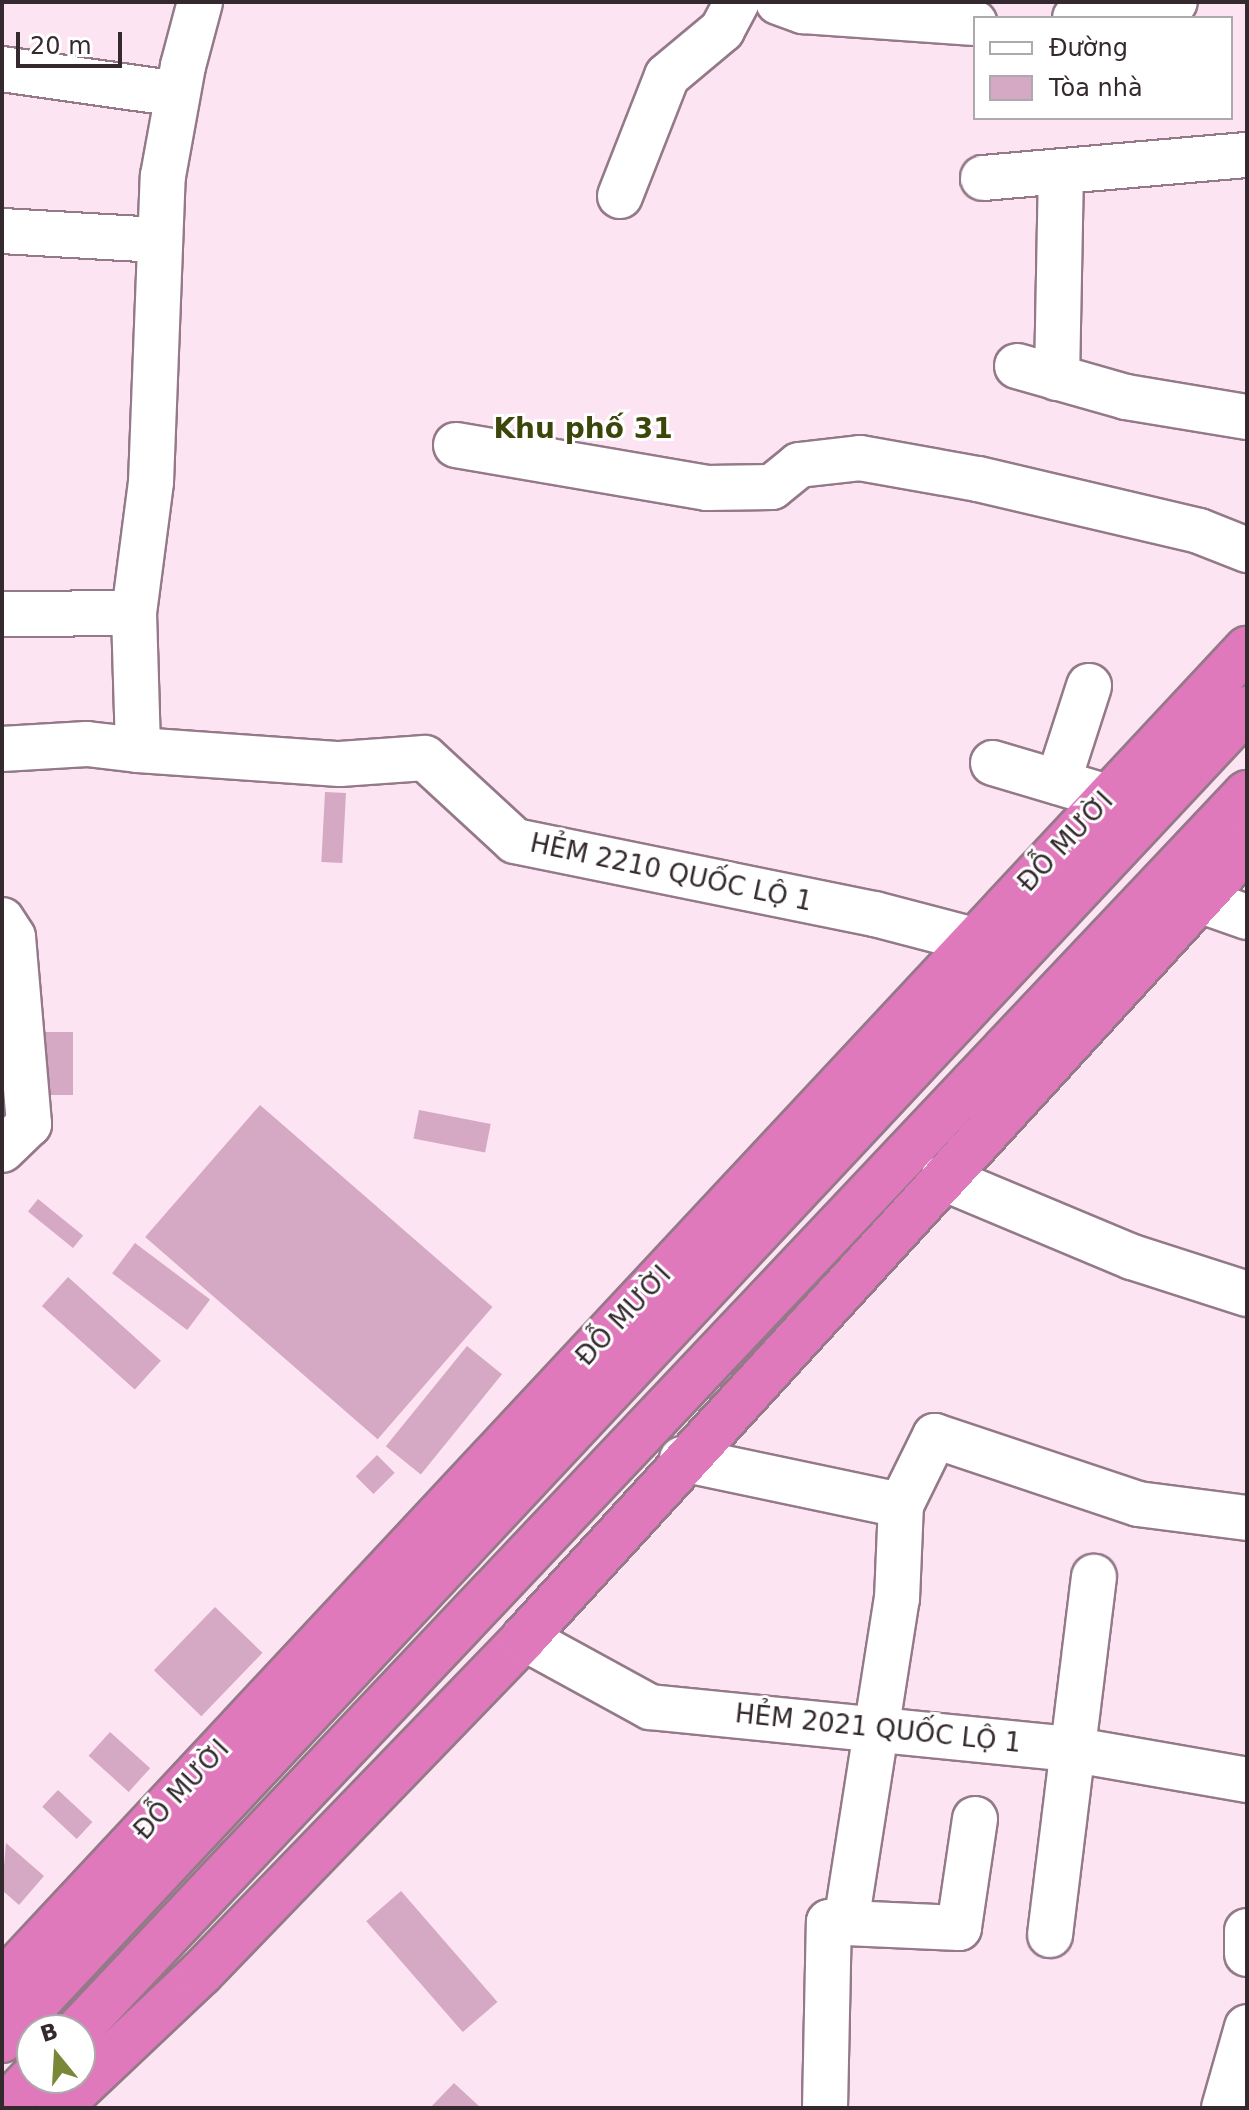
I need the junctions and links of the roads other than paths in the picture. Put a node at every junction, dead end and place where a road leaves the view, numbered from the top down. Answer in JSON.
{"nodes":[{"id":1,"x":200,"y":2,"type":"edge"},
{"id":2,"x":737,"y":2,"type":"edge"},
{"id":3,"x":778,"y":2,"type":"edge"},
{"id":4,"x":1175,"y":2,"type":"edge"},
{"id":5,"x":1088,"y":16,"type":"edge"},
{"id":6,"x":973,"y":23,"type":"edge"},
{"id":7,"x":2,"y":69,"type":"edge"},
{"id":8,"x":177,"y":94,"type":"junction"},
{"id":9,"x":1247,"y":155,"type":"edge"},
{"id":10,"x":1061,"y":173,"type":"junction"},
{"id":11,"x":983,"y":178,"type":"dead end"},
{"id":12,"x":620,"y":196,"type":"dead end"},
{"id":13,"x":2,"y":231,"type":"edge"},
{"id":14,"x":160,"y":240,"type":"junction"},
{"id":15,"x":1247,"y":417,"type":"edge"},
{"id":16,"x":456,"y":445,"type":"dead end"},
{"id":17,"x":1247,"y":550,"type":"edge"},
{"id":18,"x":134,"y":613,"type":"junction"},
{"id":19,"x":2,"y":614,"type":"edge"},
{"id":20,"x":1247,"y":649,"type":"edge"},
{"id":21,"x":1089,"y":686,"type":"dead end"},
{"id":22,"x":1247,"y":709,"type":"edge"},
{"id":23,"x":2,"y":749,"type":"edge"},
{"id":24,"x":138,"y":750,"type":"junction"},
{"id":25,"x":993,"y":763,"type":"dead end"},
{"id":26,"x":1058,"y":782,"type":"junction"},
{"id":27,"x":1247,"y":793,"type":"edge"},
{"id":28,"x":1108,"y":797,"type":"junction"},
{"id":29,"x":1247,"y":848,"type":"edge"},
{"id":30,"x":1199,"y":900,"type":"junction"},
{"id":31,"x":1247,"y":917,"type":"edge"},
{"id":32,"x":2,"y":920,"type":"edge"},
{"id":33,"x":974,"y":940,"type":"junction"},
{"id":34,"x":2,"y":1150,"type":"edge"},
{"id":35,"x":943,"y":1178,"type":"junction"},
{"id":36,"x":1247,"y":1294,"type":"edge"},
{"id":37,"x":682,"y":1459,"type":"junction"},
{"id":38,"x":901,"y":1505,"type":"junction"},
{"id":39,"x":1247,"y":1518,"type":"edge"},
{"id":40,"x":1094,"y":1577,"type":"dead end"},
{"id":41,"x":524,"y":1638,"type":"junction"},
{"id":42,"x":878,"y":1726,"type":"junction"},
{"id":43,"x":1070,"y":1749,"type":"junction"},
{"id":44,"x":1247,"y":1780,"type":"edge"},
{"id":45,"x":975,"y":1819,"type":"dead end"},
{"id":46,"x":846,"y":1923,"type":"junction"},
{"id":47,"x":1247,"y":1931,"type":"edge"},
{"id":48,"x":1050,"y":1935,"type":"dead end"},
{"id":49,"x":1247,"y":1954,"type":"edge"},
{"id":50,"x":2,"y":1983,"type":"edge"},
{"id":51,"x":1247,"y":2027,"type":"edge"},
{"id":52,"x":96,"y":2038,"type":"edge"},
{"id":53,"x":2,"y":2040,"type":"edge"},
{"id":54,"x":96,"y":2040,"type":"edge"},
{"id":55,"x":825,"y":2108,"type":"edge"},
{"id":56,"x":1224,"y":2108,"type":"edge"}],
"edges":[{"from":1,"to":8,"type":"street"},
{"from":2,"to":12,"type":"street"},
{"from":3,"to":6,"type":"street"},
{"from":4,"to":5,"type":"street"},
{"from":7,"to":8,"type":"street"},
{"from":8,"to":14,"type":"street"},
{"from":9,"to":10,"type":"street"},
{"from":10,"to":11,"type":"street"},
{"from":10,"to":15,"type":"street"},
{"from":13,"to":14,"type":"street"},
{"from":14,"to":18,"type":"street"},
{"from":16,"to":17,"type":"street"},
{"from":18,"to":19,"type":"street"},
{"from":18,"to":24,"type":"street"},
{"from":20,"to":28,"type":"highway","name":"ĐỖ MƯỜI"},
{"from":21,"to":26,"type":"street"},
{"from":22,"to":53,"type":"highway","name":"ĐỖ MƯỜI"},
{"from":23,"to":24,"type":"street","name":"HẺM 2210 QUỐC LỘ 1"},
{"from":24,"to":33,"type":"street","name":"HẺM 2210 QUỐC LỘ 1"},
{"from":25,"to":26,"type":"street"},
{"from":26,"to":28,"type":"street"},
{"from":27,"to":52,"type":"highway"},
{"from":28,"to":33,"type":"highway","name":"ĐỖ MƯỜI"},
{"from":29,"to":30,"type":"highway"},
{"from":30,"to":31,"type":"street"},
{"from":30,"to":35,"type":"highway"},
{"from":32,"to":34,"type":"street"},
{"from":33,"to":50,"type":"highway","name":"ĐỖ MƯỜI"},
{"from":35,"to":36,"type":"street"},
{"from":35,"to":37,"type":"highway"},
{"from":37,"to":38,"type":"street"},
{"from":37,"to":41,"type":"highway"},
{"from":38,"to":39,"type":"street"},
{"from":38,"to":42,"type":"street"},
{"from":40,"to":43,"type":"street"},
{"from":41,"to":42,"type":"street","name":"HẺM 2021 QUỐC LỘ 1"},
{"from":41,"to":54,"type":"highway"},
{"from":42,"to":43,"type":"street","name":"HẺM 2021 QUỐC LỘ 1"},
{"from":42,"to":46,"type":"street"},
{"from":43,"to":44,"type":"street","name":"HẺM 2021 QUỐC LỘ 1"},
{"from":43,"to":48,"type":"street"},
{"from":45,"to":46,"type":"street"},
{"from":46,"to":55,"type":"street"},
{"from":47,"to":49,"type":"street"},
{"from":51,"to":56,"type":"street"}]}
